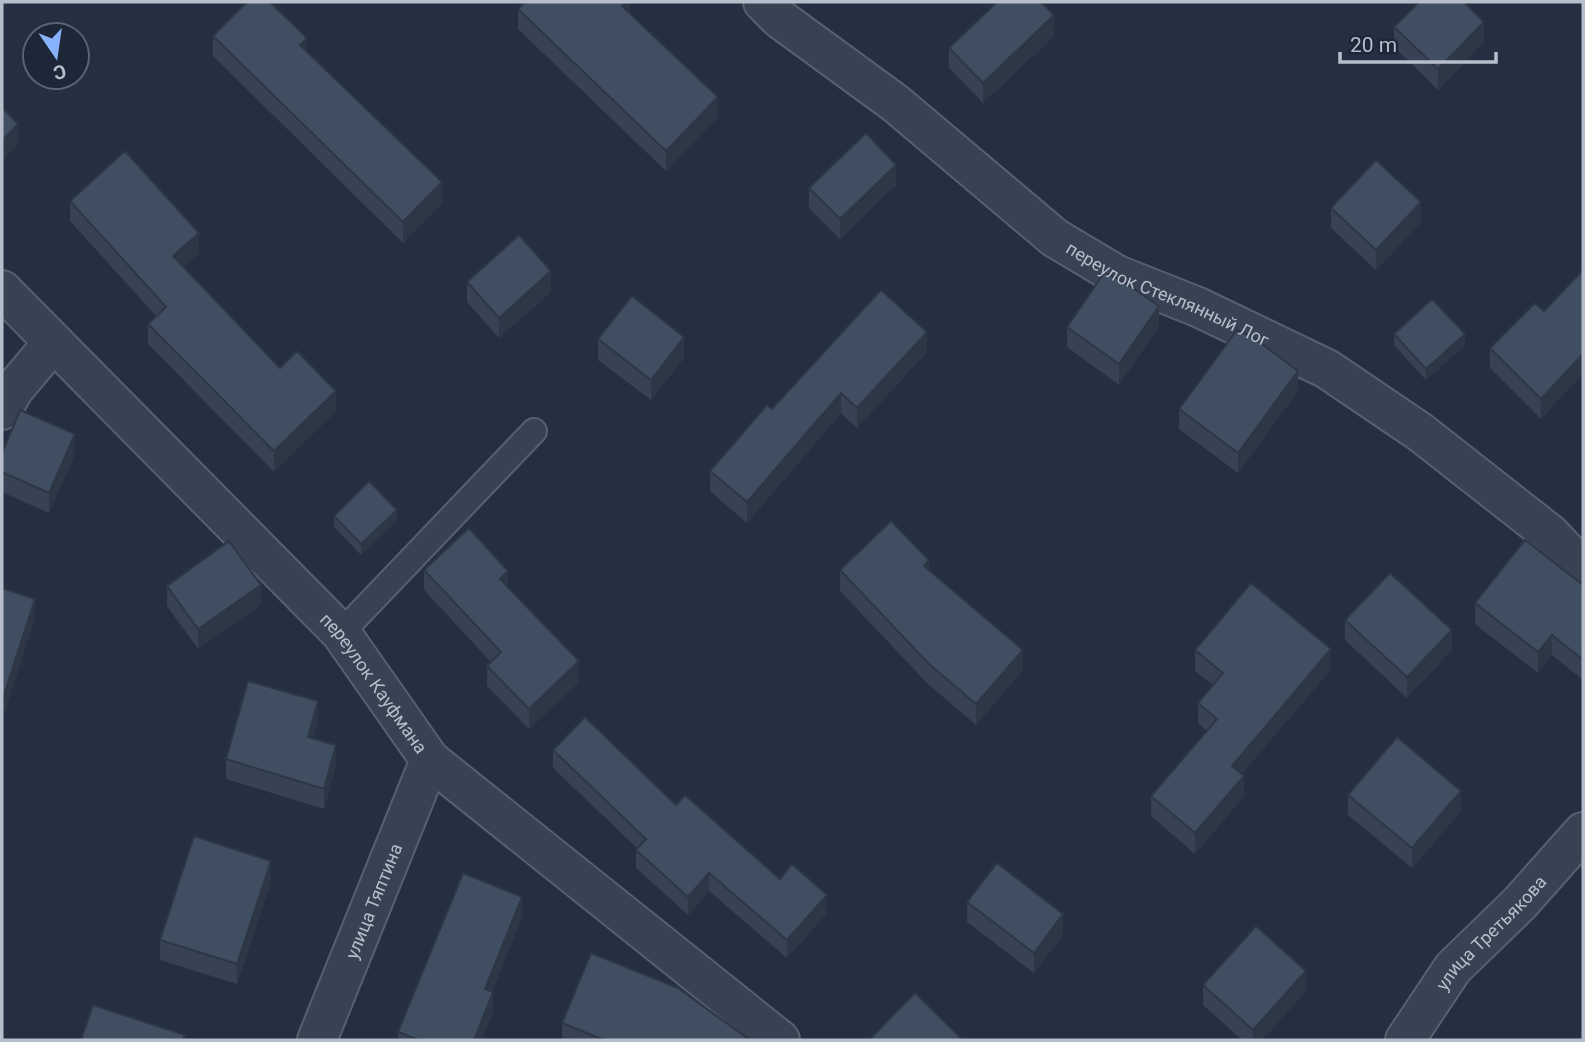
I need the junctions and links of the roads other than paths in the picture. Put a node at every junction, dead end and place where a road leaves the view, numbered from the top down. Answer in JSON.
{"nodes":[{"id":1,"x":763,"y":2,"type":"edge"},
{"id":2,"x":2,"y":290,"type":"edge"},
{"id":3,"x":53,"y":343,"type":"junction"},
{"id":4,"x":2,"y":410,"type":"edge"},
{"id":5,"x":534,"y":431,"type":"dead end"},
{"id":6,"x":1583,"y":569,"type":"edge"},
{"id":7,"x":341,"y":633,"type":"junction"},
{"id":8,"x":430,"y":760,"type":"junction"},
{"id":9,"x":1583,"y":832,"type":"edge"},
{"id":10,"x":317,"y":1040,"type":"edge"},
{"id":11,"x":780,"y":1040,"type":"edge"},
{"id":12,"x":1405,"y":1040,"type":"edge"}],
"edges":[{"from":1,"to":6,"type":"street","name":"переулок Стеклянный Лог"},
{"from":2,"to":3,"type":"street","name":"переулок Кауфмана"},
{"from":3,"to":4,"type":"street"},
{"from":3,"to":7,"type":"street","name":"переулок Кауфмана"},
{"from":5,"to":7,"type":"lane"},
{"from":7,"to":8,"type":"street","name":"переулок Кауфмана"},
{"from":8,"to":10,"type":"street","name":"улица Тяптина"},
{"from":8,"to":11,"type":"street","name":"переулок Кауфмана"},
{"from":9,"to":12,"type":"street","name":"улица Третьякова"}]}
